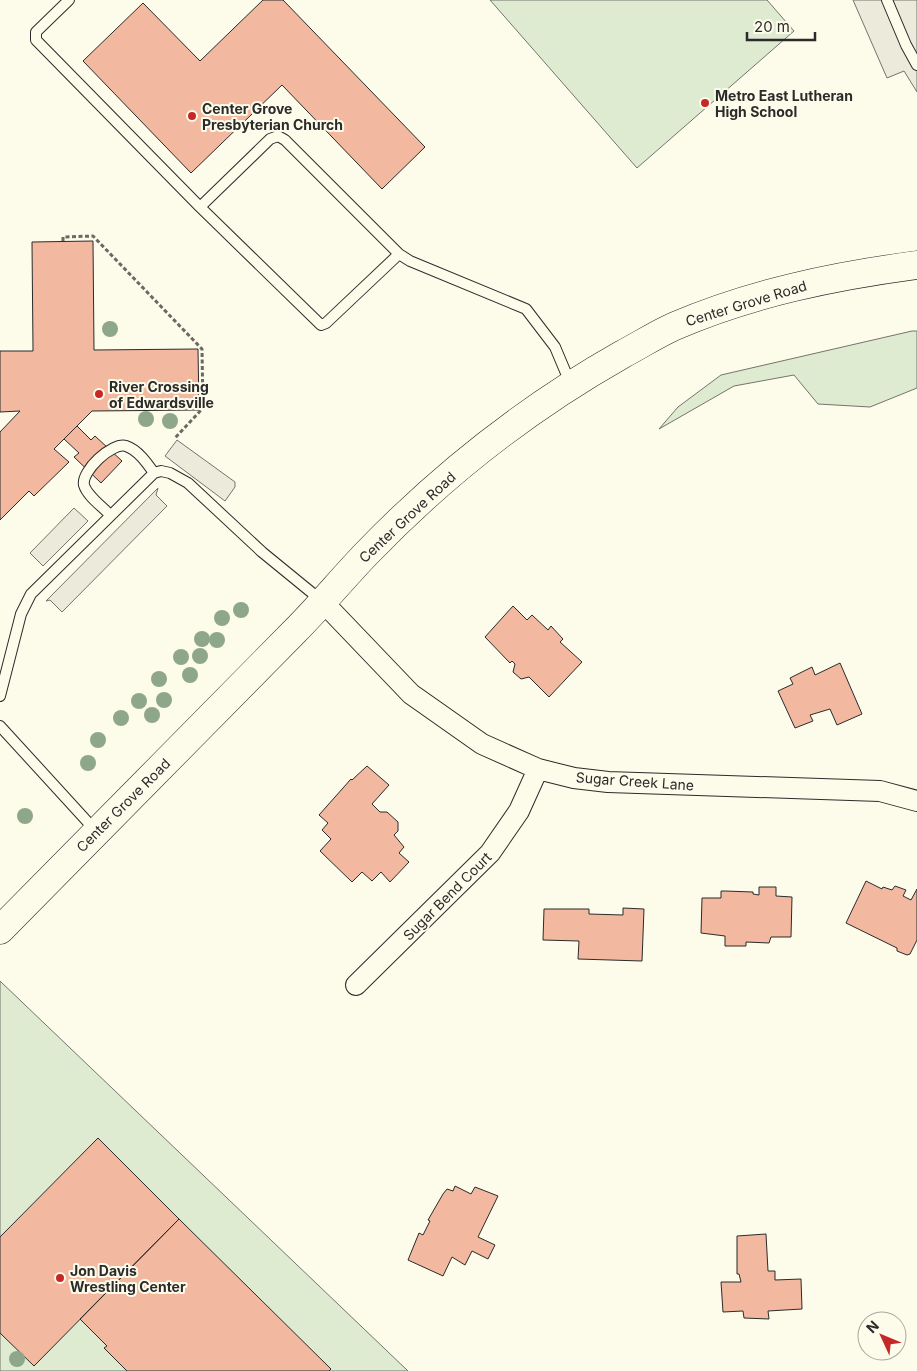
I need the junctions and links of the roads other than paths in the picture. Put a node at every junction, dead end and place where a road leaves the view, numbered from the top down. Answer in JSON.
{"nodes":[{"id":1,"x":69,"y":0,"type":"edge"},
{"id":2,"x":887,"y":0,"type":"edge"},
{"id":3,"x":917,"y":64,"type":"edge"},
{"id":4,"x":200,"y":207,"type":"junction"},
{"id":5,"x":399,"y":254,"type":"junction"},
{"id":6,"x":917,"y":266,"type":"edge"},
{"id":7,"x":572,"y":386,"type":"junction"},
{"id":8,"x":154,"y":473,"type":"junction"},
{"id":9,"x":110,"y":515,"type":"junction"},
{"id":10,"x":322,"y":601,"type":"junction"},
{"id":11,"x":0,"y":696,"type":"edge"},
{"id":12,"x":0,"y":726,"type":"edge"},
{"id":13,"x":538,"y":769,"type":"junction"},
{"id":14,"x":916,"y":799,"type":"edge"},
{"id":15,"x":97,"y":832,"type":"junction"},
{"id":16,"x":0,"y":930,"type":"edge"},
{"id":17,"x":356,"y":985,"type":"dead end"}],
"edges":[{"from":1,"to":4,"type":"lane"},
{"from":2,"to":3,"type":"lane"},
{"from":4,"to":5,"type":"lane"},
{"from":4,"to":5,"type":"lane"},
{"from":5,"to":7,"type":"lane"},
{"from":6,"to":7,"type":"street","name":"Center Grove Road"},
{"from":7,"to":10,"type":"street","name":"Center Grove Road"},
{"from":8,"to":9,"type":"lane"},
{"from":8,"to":9,"type":"lane"},
{"from":8,"to":10,"type":"lane"},
{"from":9,"to":11,"type":"lane"},
{"from":10,"to":13,"type":"street","name":"Sugar Creek Lane"},
{"from":10,"to":15,"type":"street","name":"Center Grove Road"},
{"from":12,"to":15,"type":"lane"},
{"from":13,"to":14,"type":"street","name":"Sugar Creek Lane"},
{"from":13,"to":17,"type":"street","name":"Sugar Bend Court"},
{"from":15,"to":16,"type":"street","name":"Center Grove Road"}]}
